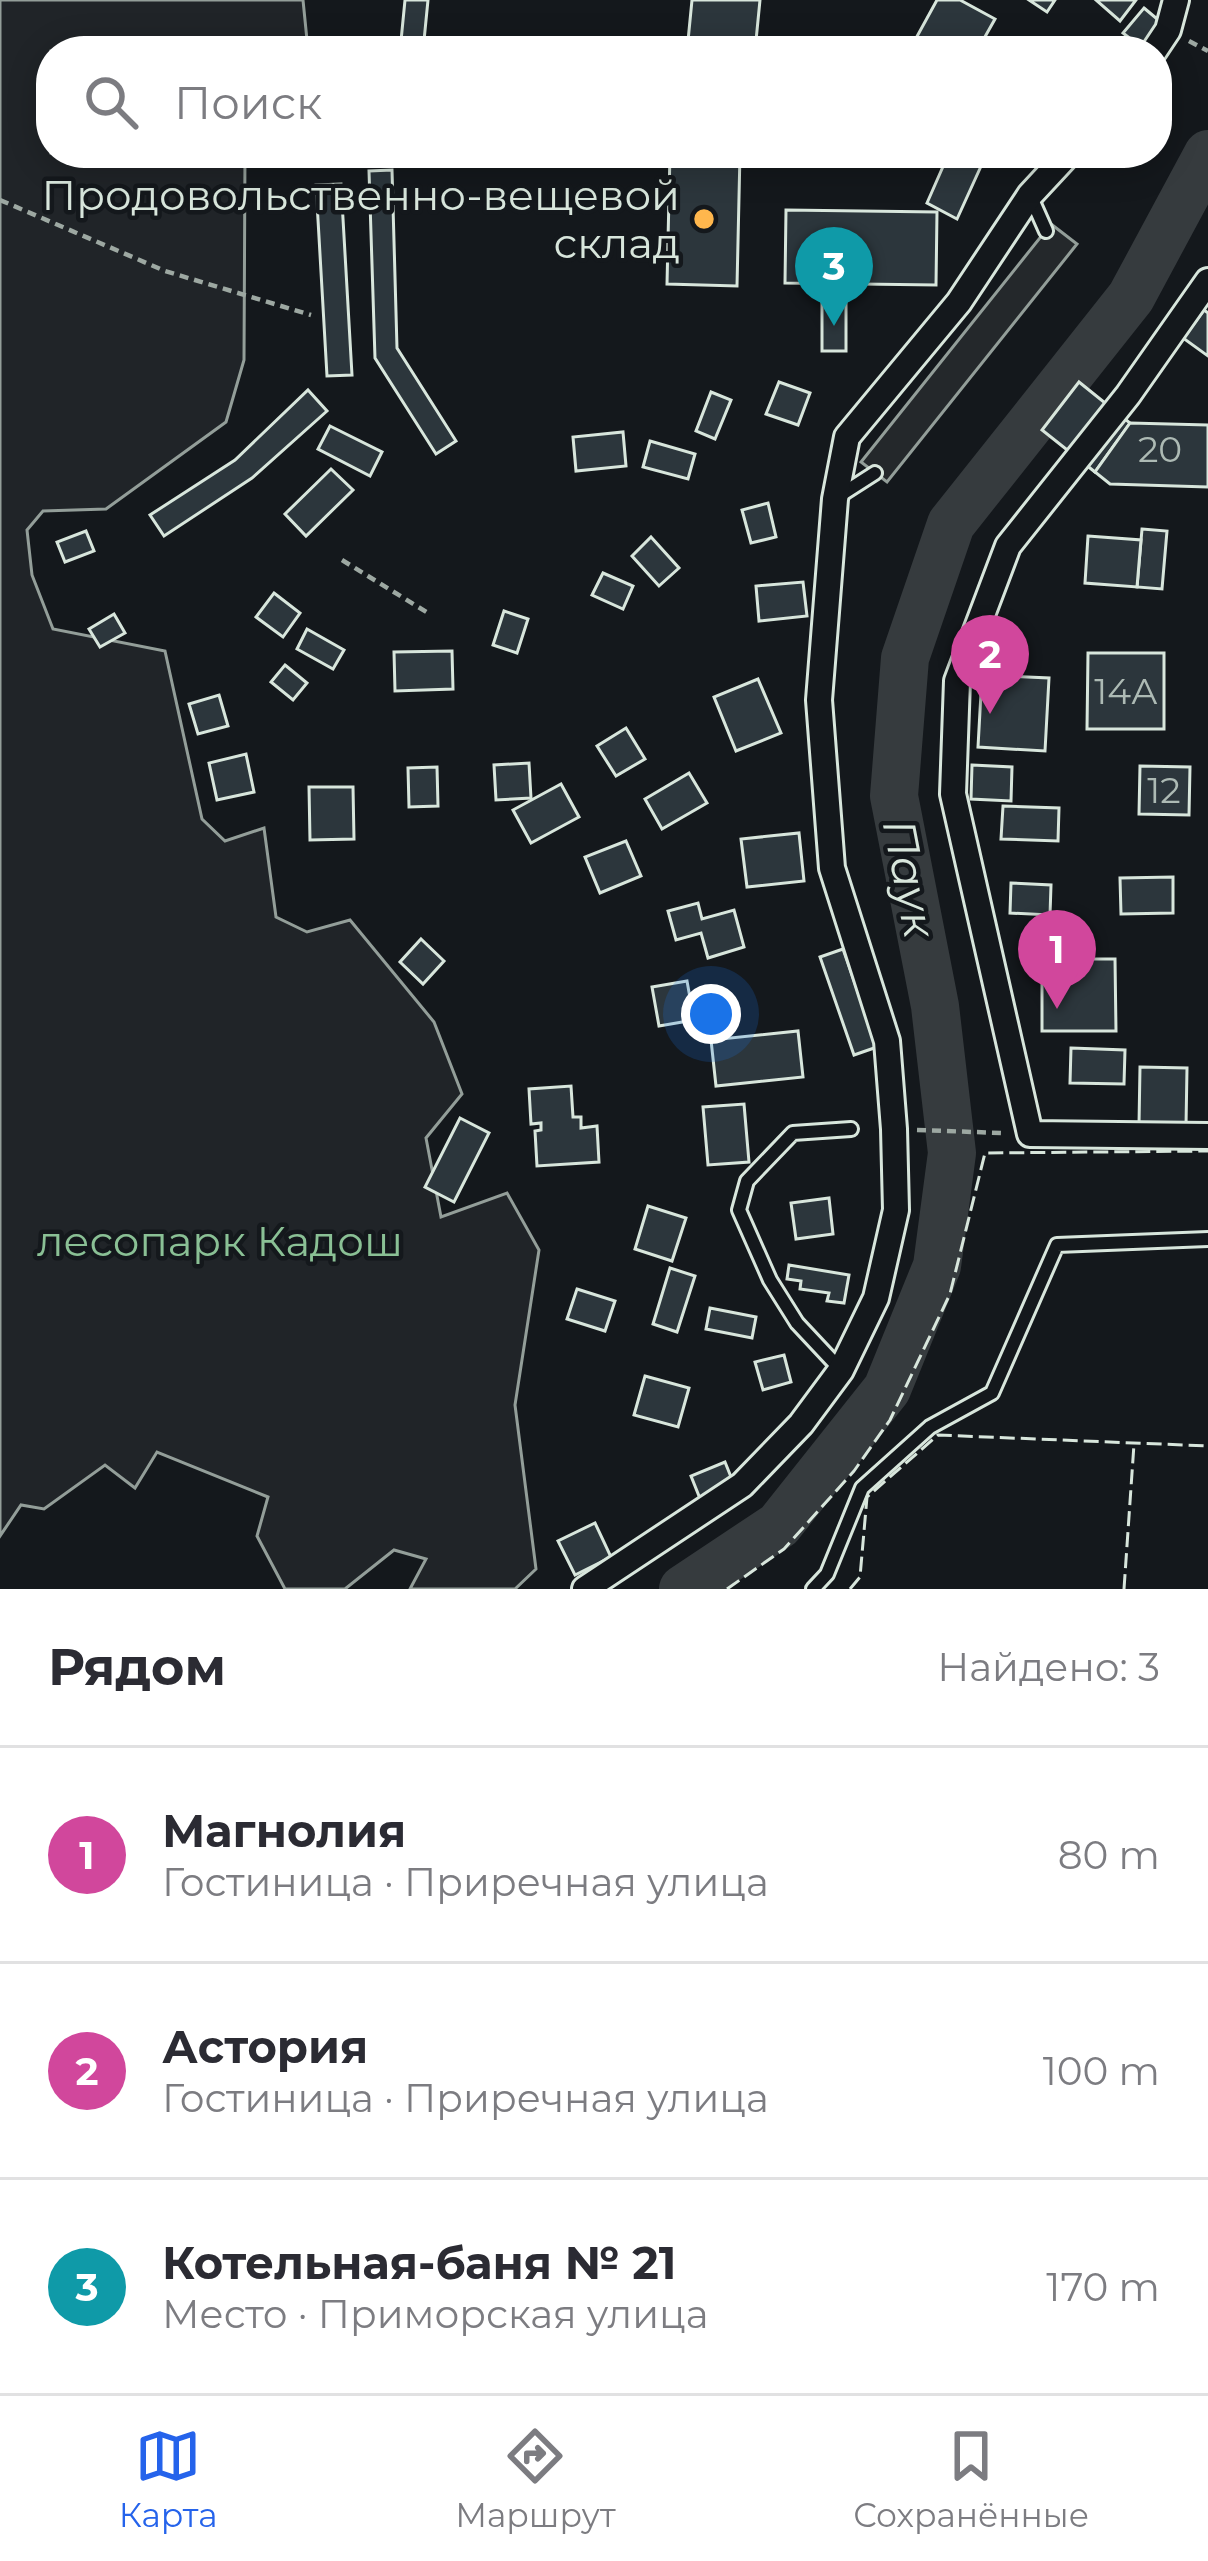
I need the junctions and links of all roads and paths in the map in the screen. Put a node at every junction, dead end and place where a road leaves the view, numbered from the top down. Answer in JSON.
{"nodes":[{"id":1,"x":1176,"y":0,"type":"edge"},
{"id":2,"x":1164,"y":36,"type":"edge"},
{"id":3,"x":1056,"y":168,"type":"edge"},
{"id":4,"x":1030,"y":195,"type":"junction"},
{"id":5,"x":0,"y":200,"type":"edge"},
{"id":6,"x":1046,"y":231,"type":"dead end"},
{"id":7,"x":1208,"y":281,"type":"edge"},
{"id":8,"x":311,"y":315,"type":"dead end"},
{"id":9,"x":875,"y":473,"type":"dead end"},
{"id":10,"x":835,"y":499,"type":"junction"},
{"id":11,"x":342,"y":560,"type":"dead end"},
{"id":12,"x":428,"y":613,"type":"dead end"},
{"id":13,"x":851,"y":1129,"type":"dead end"},
{"id":14,"x":894,"y":1130,"type":"junction"},
{"id":15,"x":1030,"y":1135,"type":"junction"},
{"id":16,"x":1208,"y":1136,"type":"edge"},
{"id":17,"x":1208,"y":1240,"type":"edge"},
{"id":18,"x":841,"y":1370,"type":"junction"},
{"id":19,"x":585,"y":1589,"type":"edge"},
{"id":20,"x":813,"y":1589,"type":"edge"}],
"edges":[{"from":1,"to":2,"type":"street"},
{"from":3,"to":4,"type":"street"},
{"from":4,"to":6,"type":"lane"},
{"from":4,"to":10,"type":"street"},
{"from":5,"to":8,"type":"path"},
{"from":7,"to":15,"type":"street"},
{"from":9,"to":10,"type":"lane"},
{"from":10,"to":14,"type":"street"},
{"from":11,"to":12,"type":"path"},
{"from":13,"to":18,"type":"lane"},
{"from":14,"to":15,"type":"path"},
{"from":14,"to":18,"type":"street"},
{"from":15,"to":16,"type":"street"},
{"from":17,"to":20,"type":"lane"},
{"from":18,"to":19,"type":"street"}]}
